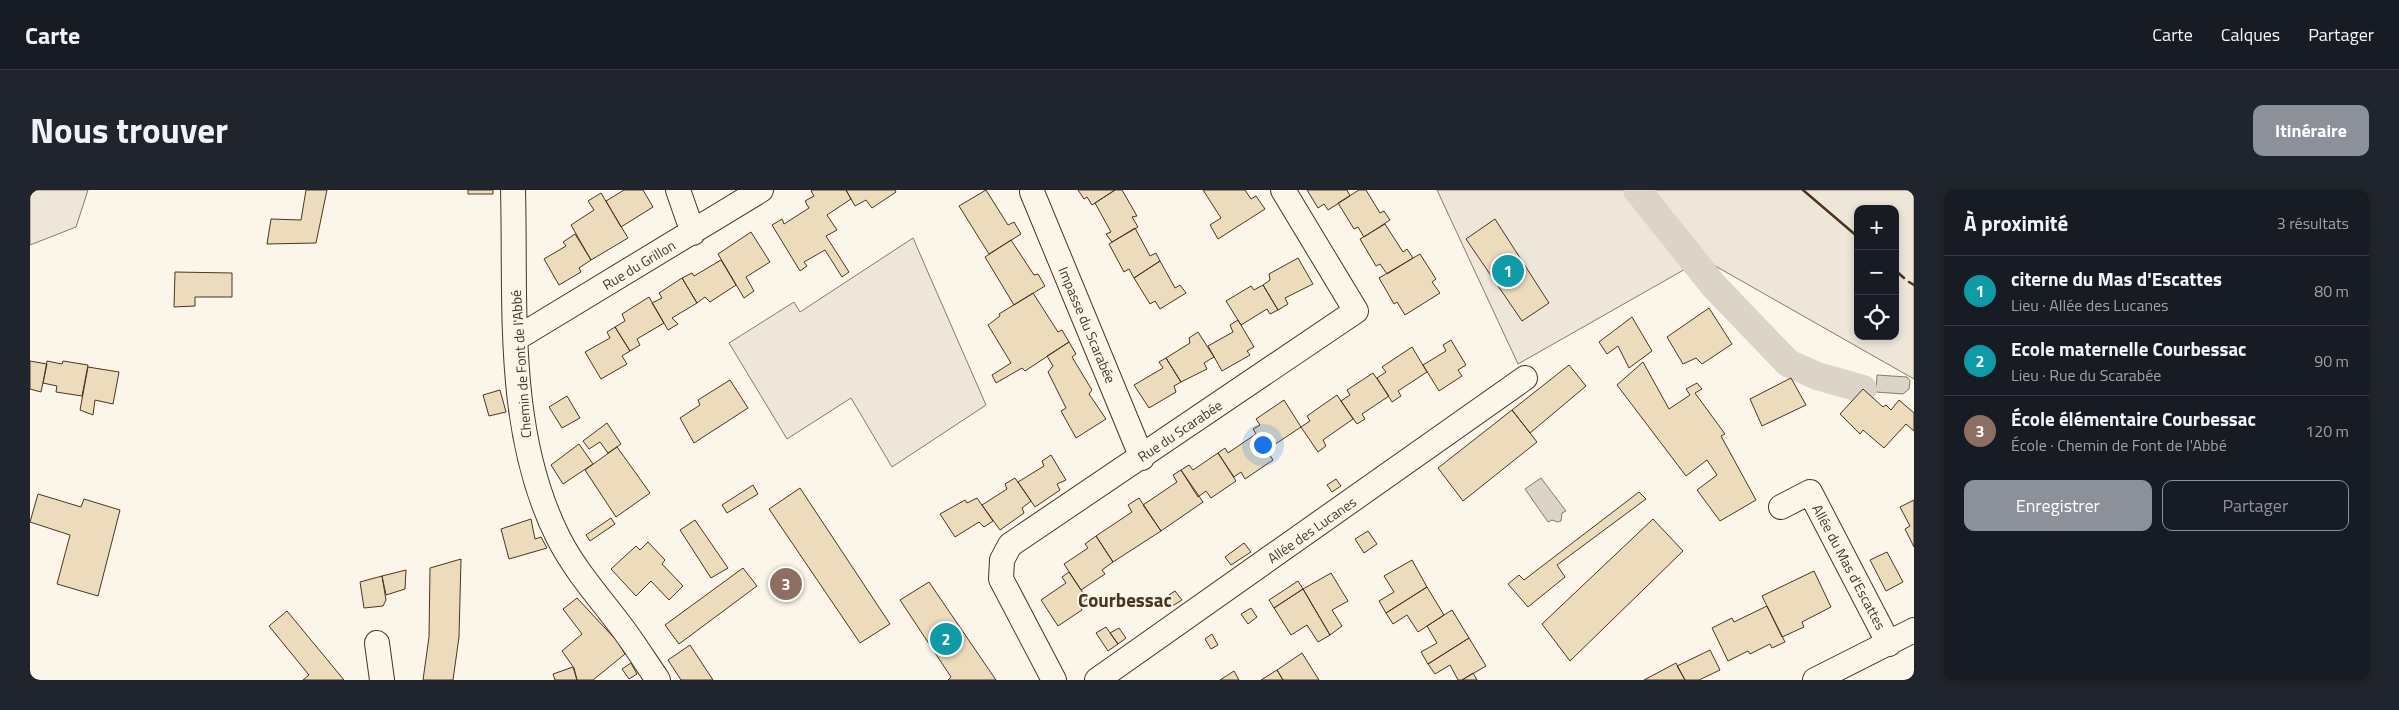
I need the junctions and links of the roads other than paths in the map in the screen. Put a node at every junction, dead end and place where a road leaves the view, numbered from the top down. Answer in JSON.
{"nodes":[{"id":1,"x":513,"y":190,"type":"edge"},
{"id":2,"x":678,"y":190,"type":"edge"},
{"id":3,"x":760,"y":190,"type":"edge"},
{"id":4,"x":1283,"y":190,"type":"edge"},
{"id":5,"x":1032,"y":192,"type":"dead end"},
{"id":6,"x":693,"y":233,"type":"junction"},
{"id":7,"x":517,"y":338,"type":"junction"},
{"id":8,"x":1525,"y":378,"type":"dead end"},
{"id":9,"x":1142,"y":458,"type":"junction"},
{"id":10,"x":1781,"y":507,"type":"dead end"},
{"id":11,"x":1914,"y":630,"type":"edge"},
{"id":12,"x":377,"y":643,"type":"dead end"},
{"id":13,"x":1889,"y":644,"type":"junction"},
{"id":14,"x":382,"y":680,"type":"edge"},
{"id":15,"x":658,"y":680,"type":"edge"},
{"id":16,"x":1054,"y":680,"type":"edge"},
{"id":17,"x":1097,"y":680,"type":"edge"},
{"id":18,"x":1815,"y":680,"type":"edge"}],
"edges":[{"from":1,"to":7,"type":"street","name":"Chemin de Font de l'Abbé"},
{"from":2,"to":6,"type":"street"},
{"from":3,"to":6,"type":"street","name":"Rue du Grillon"},
{"from":4,"to":9,"type":"street","name":"Rue du Scarabée"},
{"from":5,"to":9,"type":"street","name":"Impasse du Scarabée"},
{"from":6,"to":7,"type":"street","name":"Rue du Grillon"},
{"from":7,"to":15,"type":"street","name":"Chemin de Font de l'Abbé"},
{"from":8,"to":17,"type":"street","name":"Allée des Lucanes"},
{"from":9,"to":16,"type":"street","name":"Rue du Scarabée"},
{"from":10,"to":13,"type":"street","name":"Allée du Mas d'Escattes"},
{"from":11,"to":13,"type":"street"},
{"from":12,"to":14,"type":"street"},
{"from":13,"to":18,"type":"street"}]}
